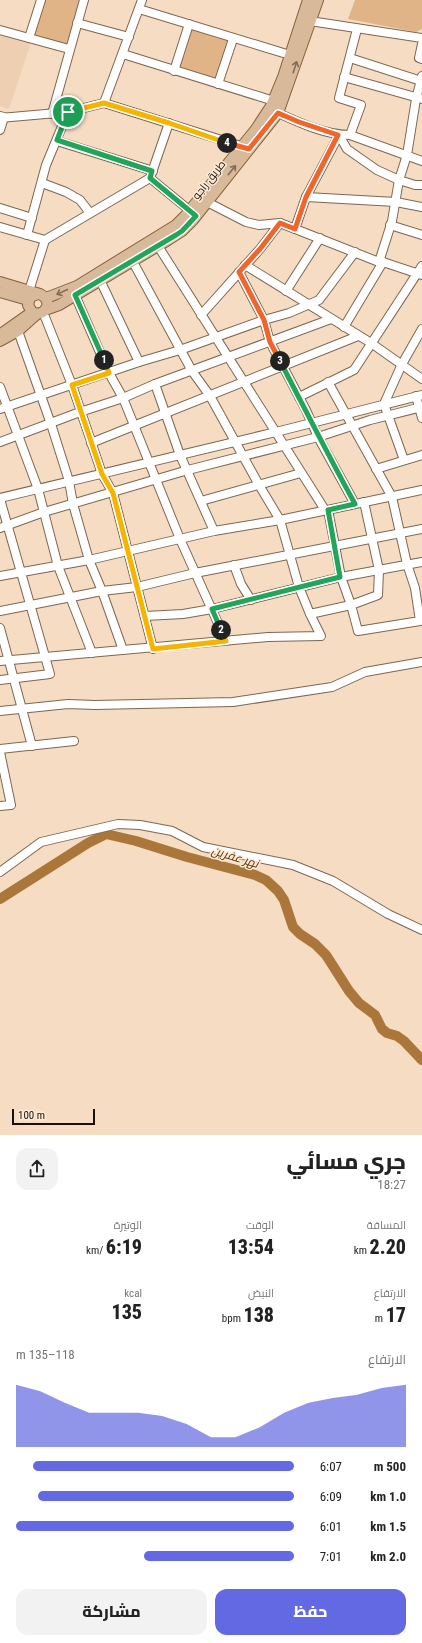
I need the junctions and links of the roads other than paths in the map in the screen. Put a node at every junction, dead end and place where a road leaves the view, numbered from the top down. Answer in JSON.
{"nodes":[{"id":1,"x":41,"y":0,"type":"edge"},
{"id":2,"x":84,"y":0,"type":"edge"},
{"id":3,"x":142,"y":0,"type":"edge"},
{"id":4,"x":310,"y":1,"type":"edge"},
{"id":5,"x":139,"y":9,"type":"junction"},
{"id":6,"x":310,"y":21,"type":"junction"},
{"id":7,"x":77,"y":23,"type":"junction"},
{"id":8,"x":189,"y":24,"type":"junction"},
{"id":9,"x":357,"y":29,"type":"junction"},
{"id":10,"x":0,"y":30,"type":"edge"},
{"id":11,"x":129,"y":37,"type":"junction"},
{"id":12,"x":29,"y":38,"type":"junction"},
{"id":13,"x":422,"y":38,"type":"edge"},
{"id":14,"x":233,"y":39,"type":"junction"},
{"id":15,"x":422,"y":44,"type":"edge"},
{"id":16,"x":69,"y":49,"type":"junction"},
{"id":17,"x":123,"y":54,"type":"junction"},
{"id":18,"x":290,"y":56,"type":"junction"},
{"id":19,"x":350,"y":58,"type":"junction"},
{"id":20,"x":422,"y":59,"type":"edge"},
{"id":21,"x":174,"y":71,"type":"junction"},
{"id":22,"x":344,"y":77,"type":"junction"},
{"id":23,"x":421,"y":78,"type":"edge"},
{"id":24,"x":218,"y":84,"type":"junction"},
{"id":25,"x":419,"y":99,"type":"edge"},
{"id":26,"x":274,"y":101,"type":"junction"},
{"id":27,"x":104,"y":103,"type":"junction"},
{"id":28,"x":68,"y":112,"type":"junction"},
{"id":29,"x":278,"y":113,"type":"junction"},
{"id":30,"x":52,"y":114,"type":"junction"},
{"id":31,"x":1,"y":117,"type":"edge"},
{"id":32,"x":169,"y":123,"type":"junction"},
{"id":33,"x":0,"y":130,"type":"edge"},
{"id":34,"x":338,"y":135,"type":"junction"},
{"id":35,"x":350,"y":135,"type":"junction"},
{"id":36,"x":57,"y":140,"type":"junction"},
{"id":37,"x":245,"y":148,"type":"junction"},
{"id":38,"x":407,"y":155,"type":"junction"},
{"id":39,"x":422,"y":161,"type":"edge"},
{"id":40,"x":151,"y":174,"type":"junction"},
{"id":41,"x":399,"y":180,"type":"junction"},
{"id":42,"x":42,"y":184,"type":"junction"},
{"id":43,"x":422,"y":185,"type":"edge"},
{"id":44,"x":306,"y":197,"type":"junction"},
{"id":45,"x":207,"y":202,"type":"junction"},
{"id":46,"x":396,"y":202,"type":"junction"},
{"id":47,"x":422,"y":207,"type":"edge"},
{"id":48,"x":0,"y":208,"type":"edge"},
{"id":49,"x":90,"y":213,"type":"junction"},
{"id":50,"x":192,"y":213,"type":"junction"},
{"id":51,"x":32,"y":218,"type":"junction"},
{"id":52,"x":280,"y":223,"type":"junction"},
{"id":53,"x":390,"y":225,"type":"junction"},
{"id":54,"x":0,"y":227,"type":"edge"},
{"id":55,"x":295,"y":229,"type":"junction"},
{"id":56,"x":27,"y":235,"type":"junction"},
{"id":57,"x":422,"y":235,"type":"edge"},
{"id":58,"x":320,"y":238,"type":"junction"},
{"id":59,"x":44,"y":240,"type":"junction"},
{"id":60,"x":158,"y":246,"type":"junction"},
{"id":61,"x":355,"y":252,"type":"junction"},
{"id":62,"x":133,"y":262,"type":"junction"},
{"id":63,"x":381,"y":262,"type":"junction"},
{"id":64,"x":245,"y":265,"type":"junction"},
{"id":65,"x":239,"y":272,"type":"junction"},
{"id":66,"x":421,"y":272,"type":"edge"},
{"id":67,"x":100,"y":280,"type":"junction"},
{"id":68,"x":0,"y":282,"type":"edge"},
{"id":69,"x":286,"y":291,"type":"junction"},
{"id":70,"x":0,"y":292,"type":"edge"},
{"id":71,"x":75,"y":295,"type":"junction"},
{"id":72,"x":35,"y":296,"type":"junction"},
{"id":73,"x":308,"y":305,"type":"junction"},
{"id":74,"x":39,"y":312,"type":"junction"},
{"id":75,"x":201,"y":315,"type":"junction"},
{"id":76,"x":331,"y":319,"type":"junction"},
{"id":77,"x":264,"y":320,"type":"junction"},
{"id":78,"x":344,"y":327,"type":"junction"},
{"id":79,"x":422,"y":329,"type":"edge"},
{"id":80,"x":18,"y":331,"type":"junction"},
{"id":81,"x":0,"y":335,"type":"edge"},
{"id":82,"x":358,"y":336,"type":"junction"},
{"id":83,"x":215,"y":337,"type":"junction"},
{"id":84,"x":0,"y":341,"type":"edge"},
{"id":85,"x":270,"y":342,"type":"junction"},
{"id":86,"x":371,"y":343,"type":"junction"},
{"id":87,"x":180,"y":350,"type":"junction"},
{"id":88,"x":228,"y":358,"type":"junction"},
{"id":89,"x":139,"y":362,"type":"junction"},
{"id":90,"x":402,"y":364,"type":"junction"},
{"id":91,"x":283,"y":366,"type":"junction"},
{"id":92,"x":192,"y":371,"type":"junction"},
{"id":93,"x":109,"y":373,"type":"junction"},
{"id":94,"x":422,"y":379,"type":"edge"},
{"id":95,"x":328,"y":382,"type":"junction"},
{"id":96,"x":244,"y":383,"type":"junction"},
{"id":97,"x":155,"y":384,"type":"junction"},
{"id":98,"x":72,"y":385,"type":"junction"},
{"id":99,"x":0,"y":388,"type":"edge"},
{"id":100,"x":41,"y":395,"type":"junction"},
{"id":101,"x":419,"y":395,"type":"edge"},
{"id":102,"x":210,"y":396,"type":"junction"},
{"id":103,"x":299,"y":397,"type":"junction"},
{"id":104,"x":123,"y":398,"type":"junction"},
{"id":105,"x":384,"y":404,"type":"junction"},
{"id":106,"x":421,"y":407,"type":"edge"},
{"id":107,"x":4,"y":408,"type":"edge"},
{"id":108,"x":80,"y":412,"type":"junction"},
{"id":109,"x":165,"y":412,"type":"junction"},
{"id":110,"x":345,"y":414,"type":"junction"},
{"id":111,"x":389,"y":415,"type":"junction"},
{"id":112,"x":422,"y":418,"type":"edge"},
{"id":113,"x":313,"y":423,"type":"junction"},
{"id":114,"x":51,"y":424,"type":"junction"},
{"id":115,"x":133,"y":426,"type":"junction"},
{"id":116,"x":353,"y":427,"type":"junction"},
{"id":117,"x":276,"y":432,"type":"junction"},
{"id":118,"x":18,"y":435,"type":"junction"},
{"id":119,"x":318,"y":437,"type":"junction"},
{"id":120,"x":0,"y":442,"type":"edge"},
{"id":121,"x":235,"y":442,"type":"junction"},
{"id":122,"x":91,"y":443,"type":"junction"},
{"id":123,"x":284,"y":445,"type":"junction"},
{"id":124,"x":422,"y":454,"type":"edge"},
{"id":125,"x":180,"y":455,"type":"junction"},
{"id":126,"x":243,"y":456,"type":"junction"},
{"id":127,"x":404,"y":460,"type":"junction"},
{"id":128,"x":148,"y":463,"type":"junction"},
{"id":129,"x":376,"y":469,"type":"junction"},
{"id":130,"x":188,"y":470,"type":"junction"},
{"id":131,"x":302,"y":473,"type":"junction"},
{"id":132,"x":102,"y":474,"type":"junction"},
{"id":133,"x":155,"y":480,"type":"junction"},
{"id":134,"x":69,"y":482,"type":"junction"},
{"id":135,"x":259,"y":485,"type":"junction"},
{"id":136,"x":38,"y":489,"type":"junction"},
{"id":137,"x":422,"y":490,"type":"edge"},
{"id":138,"x":113,"y":493,"type":"junction"},
{"id":139,"x":392,"y":497,"type":"junction"},
{"id":140,"x":0,"y":498,"type":"edge"},
{"id":141,"x":201,"y":501,"type":"junction"},
{"id":142,"x":364,"y":502,"type":"junction"},
{"id":143,"x":73,"y":504,"type":"junction"},
{"id":144,"x":355,"y":504,"type":"junction"},
{"id":145,"x":326,"y":510,"type":"junction"},
{"id":146,"x":44,"y":512,"type":"junction"},
{"id":147,"x":280,"y":520,"type":"junction"},
{"id":148,"x":4,"y":527,"type":"edge"},
{"id":149,"x":422,"y":529,"type":"edge"},
{"id":150,"x":214,"y":531,"type":"junction"},
{"id":151,"x":399,"y":533,"type":"junction"},
{"id":152,"x":372,"y":538,"type":"junction"},
{"id":153,"x":180,"y":539,"type":"junction"},
{"id":154,"x":335,"y":545,"type":"junction"},
{"id":155,"x":127,"y":551,"type":"junction"},
{"id":156,"x":290,"y":554,"type":"junction"},
{"id":157,"x":89,"y":560,"type":"junction"},
{"id":158,"x":422,"y":562,"type":"edge"},
{"id":159,"x":407,"y":564,"type":"junction"},
{"id":160,"x":234,"y":565,"type":"junction"},
{"id":161,"x":58,"y":566,"type":"junction"},
{"id":162,"x":379,"y":570,"type":"junction"},
{"id":163,"x":21,"y":572,"type":"junction"},
{"id":164,"x":195,"y":572,"type":"junction"},
{"id":165,"x":0,"y":576,"type":"edge"},
{"id":166,"x":340,"y":577,"type":"junction"},
{"id":167,"x":137,"y":587,"type":"junction"},
{"id":168,"x":299,"y":587,"type":"junction"},
{"id":169,"x":418,"y":587,"type":"edge"},
{"id":170,"x":102,"y":591,"type":"junction"},
{"id":171,"x":70,"y":597,"type":"junction"},
{"id":172,"x":251,"y":600,"type":"junction"},
{"id":173,"x":30,"y":605,"type":"junction"},
{"id":174,"x":351,"y":605,"type":"junction"},
{"id":175,"x":212,"y":609,"type":"junction"},
{"id":176,"x":0,"y":611,"type":"edge"},
{"id":177,"x":310,"y":614,"type":"junction"},
{"id":178,"x":145,"y":616,"type":"junction"},
{"id":179,"x":421,"y":621,"type":"edge"},
{"id":180,"x":0,"y":628,"type":"edge"},
{"id":181,"x":226,"y":641,"type":"junction"},
{"id":182,"x":153,"y":649,"type":"junction"},
{"id":183,"x":123,"y":650,"type":"junction"},
{"id":184,"x":92,"y":653,"type":"junction"},
{"id":185,"x":45,"y":657,"type":"junction"},
{"id":186,"x":0,"y":661,"type":"edge"},
{"id":187,"x":9,"y":661,"type":"junction"},
{"id":188,"x":422,"y":662,"type":"edge"},
{"id":189,"x":14,"y":678,"type":"junction"},
{"id":190,"x":0,"y":680,"type":"edge"},
{"id":191,"x":22,"y":709,"type":"junction"},
{"id":192,"x":0,"y":711,"type":"edge"},
{"id":193,"x":74,"y":742,"type":"dead end"},
{"id":194,"x":32,"y":746,"type":"junction"},
{"id":195,"x":0,"y":750,"type":"edge"},
{"id":196,"x":0,"y":806,"type":"edge"},
{"id":197,"x":0,"y":872,"type":"edge"},
{"id":198,"x":422,"y":930,"type":"edge"}],
"edges":[{"from":1,"to":12,"type":"street"},
{"from":2,"to":7,"type":"street"},
{"from":3,"to":5,"type":"street"},
{"from":4,"to":6,"type":"main road","name":"طريق راجو"},
{"from":4,"to":18,"type":"main road","name":"طريق راجو"},
{"from":5,"to":8,"type":"street"},
{"from":5,"to":11,"type":"street"},
{"from":6,"to":9,"type":"street"},
{"from":29,"to":6,"type":"main road","name":"طريق راجو","one_way":true},
{"from":7,"to":11,"type":"street"},
{"from":7,"to":16,"type":"street"},
{"from":8,"to":14,"type":"street"},
{"from":8,"to":21,"type":"street"},
{"from":9,"to":13,"type":"street"},
{"from":9,"to":19,"type":"street"},
{"from":10,"to":12,"type":"street"},
{"from":11,"to":17,"type":"street"},
{"from":12,"to":16,"type":"street"},
{"from":14,"to":18,"type":"street"},
{"from":14,"to":24,"type":"street"},
{"from":15,"to":20,"type":"street"},
{"from":16,"to":30,"type":"street"},
{"from":17,"to":21,"type":"street"},
{"from":17,"to":27,"type":"street"},
{"from":18,"to":26,"type":"main road","name":"طريق راجو"},
{"from":19,"to":22,"type":"street"},
{"from":19,"to":23,"type":"street"},
{"from":21,"to":24,"type":"street"},
{"from":22,"to":25,"type":"street"},
{"from":22,"to":35,"type":"street"},
{"from":23,"to":25,"type":"street"},
{"from":24,"to":26,"type":"street"},
{"from":25,"to":38,"type":"street"},
{"from":26,"to":37,"type":"main road","name":"طريق راجو"},
{"from":27,"to":28,"type":"street"},
{"from":27,"to":32,"type":"street"},
{"from":28,"to":30,"type":"street"},
{"from":28,"to":36,"type":"street"},
{"from":29,"to":34,"type":"street"},
{"from":29,"to":37,"type":"main road","name":"طريق راجو"},
{"from":30,"to":31,"type":"street"},
{"from":31,"to":33,"type":"street"},
{"from":32,"to":37,"type":"street"},
{"from":32,"to":40,"type":"street"},
{"from":34,"to":35,"type":"street"},
{"from":34,"to":41,"type":"street"},
{"from":34,"to":44,"type":"street"},
{"from":35,"to":38,"type":"street"},
{"from":36,"to":40,"type":"street"},
{"from":36,"to":42,"type":"street"},
{"from":45,"to":37,"type":"main road","name":"طريق راجو","one_way":true},
{"from":37,"to":50,"type":"main road","name":"طريق راجو"},
{"from":38,"to":39,"type":"street"},
{"from":38,"to":41,"type":"street"},
{"from":40,"to":49,"type":"street"},
{"from":40,"to":50,"type":"street"},
{"from":41,"to":43,"type":"street"},
{"from":41,"to":46,"type":"street"},
{"from":42,"to":49,"type":"street"},
{"from":42,"to":51,"type":"street"},
{"from":44,"to":46,"type":"street"},
{"from":44,"to":55,"type":"street"},
{"from":45,"to":50,"type":"main road","name":"طريق راجو"},
{"from":45,"to":52,"type":"street"},
{"from":46,"to":47,"type":"street"},
{"from":46,"to":53,"type":"street"},
{"from":48,"to":51,"type":"street"},
{"from":49,"to":59,"type":"street"},
{"from":50,"to":60,"type":"main road","name":"طريق راجو"},
{"from":50,"to":72,"type":"main road","name":"طريق راجو","one_way":true},
{"from":51,"to":56,"type":"street"},
{"from":52,"to":55,"type":"street"},
{"from":52,"to":64,"type":"street"},
{"from":53,"to":57,"type":"street"},
{"from":53,"to":63,"type":"street"},
{"from":54,"to":56,"type":"street"},
{"from":55,"to":58,"type":"street"},
{"from":56,"to":59,"type":"street"},
{"from":58,"to":61,"type":"street"},
{"from":58,"to":69,"type":"street"},
{"from":59,"to":72,"type":"street"},
{"from":60,"to":62,"type":"main road","name":"طريق راجو"},
{"from":60,"to":75,"type":"street"},
{"from":61,"to":63,"type":"street"},
{"from":61,"to":73,"type":"street"},
{"from":62,"to":67,"type":"main road","name":"طريق راجو"},
{"from":62,"to":87,"type":"street"},
{"from":63,"to":66,"type":"street"},
{"from":63,"to":78,"type":"street"},
{"from":64,"to":65,"type":"street"},
{"from":64,"to":69,"type":"street"},
{"from":65,"to":75,"type":"street"},
{"from":65,"to":77,"type":"street"},
{"from":66,"to":86,"type":"street"},
{"from":67,"to":71,"type":"main road","name":"طريق راجو"},
{"from":67,"to":89,"type":"street"},
{"from":68,"to":72,"type":"main road"},
{"from":69,"to":73,"type":"street"},
{"from":70,"to":72,"type":"main road"},
{"from":71,"to":74,"type":"main road","name":"طريق راجو"},
{"from":71,"to":93,"type":"street"},
{"from":72,"to":74,"type":"main road"},
{"from":72,"to":74,"type":"main road"},
{"from":73,"to":76,"type":"street"},
{"from":73,"to":77,"type":"street"},
{"from":74,"to":80,"type":"main road","name":"طريق راجو"},
{"from":74,"to":81,"type":"main road","name":"طريق راجو"},
{"from":74,"to":98,"type":"street"},
{"from":75,"to":83,"type":"street"},
{"from":76,"to":78,"type":"street"},
{"from":76,"to":85,"type":"street"},
{"from":77,"to":83,"type":"street"},
{"from":77,"to":85,"type":"street"},
{"from":78,"to":82,"type":"street"},
{"from":79,"to":90,"type":"street"},
{"from":80,"to":84,"type":"main road","name":"طريق راجو"},
{"from":80,"to":100,"type":"street"},
{"from":82,"to":86,"type":"street"},
{"from":82,"to":91,"type":"street"},
{"from":83,"to":87,"type":"street"},
{"from":83,"to":88,"type":"street"},
{"from":85,"to":88,"type":"street"},
{"from":85,"to":91,"type":"street"},
{"from":86,"to":90,"type":"street"},
{"from":86,"to":95,"type":"street"},
{"from":87,"to":89,"type":"street"},
{"from":87,"to":92,"type":"street"},
{"from":88,"to":92,"type":"street"},
{"from":88,"to":96,"type":"street"},
{"from":89,"to":93,"type":"street"},
{"from":90,"to":94,"type":"street"},
{"from":90,"to":105,"type":"street"},
{"from":91,"to":96,"type":"street"},
{"from":91,"to":103,"type":"street"},
{"from":92,"to":97,"type":"street"},
{"from":92,"to":102,"type":"street"},
{"from":93,"to":98,"type":"street"},
{"from":93,"to":104,"type":"street"},
{"from":95,"to":103,"type":"street"},
{"from":95,"to":110,"type":"street"},
{"from":96,"to":102,"type":"street"},
{"from":96,"to":117,"type":"street"},
{"from":97,"to":104,"type":"street"},
{"from":97,"to":109,"type":"street"},
{"from":98,"to":100,"type":"street"},
{"from":98,"to":108,"type":"street"},
{"from":99,"to":107,"type":"street"},
{"from":100,"to":107,"type":"street"},
{"from":100,"to":114,"type":"street"},
{"from":101,"to":105,"type":"street"},
{"from":101,"to":106,"type":"street"},
{"from":102,"to":109,"type":"street"},
{"from":102,"to":121,"type":"street"},
{"from":103,"to":113,"type":"street"},
{"from":104,"to":108,"type":"street"},
{"from":104,"to":115,"type":"street"},
{"from":105,"to":110,"type":"street"},
{"from":105,"to":111,"type":"street"},
{"from":106,"to":111,"type":"street"},
{"from":106,"to":112,"type":"street"},
{"from":107,"to":118,"type":"street"},
{"from":108,"to":114,"type":"street"},
{"from":108,"to":122,"type":"street"},
{"from":109,"to":115,"type":"street"},
{"from":109,"to":125,"type":"street"},
{"from":110,"to":113,"type":"street"},
{"from":110,"to":116,"type":"street"},
{"from":111,"to":116,"type":"street"},
{"from":111,"to":127,"type":"street"},
{"from":113,"to":117,"type":"street"},
{"from":113,"to":119,"type":"street"},
{"from":114,"to":118,"type":"street"},
{"from":114,"to":134,"type":"street"},
{"from":115,"to":122,"type":"street"},
{"from":115,"to":128,"type":"street"},
{"from":116,"to":119,"type":"street"},
{"from":116,"to":129,"type":"street"},
{"from":117,"to":121,"type":"street"},
{"from":117,"to":123,"type":"street"},
{"from":118,"to":120,"type":"street"},
{"from":118,"to":136,"type":"street"},
{"from":119,"to":123,"type":"street"},
{"from":119,"to":144,"type":"street"},
{"from":121,"to":125,"type":"street"},
{"from":121,"to":126,"type":"street"},
{"from":122,"to":132,"type":"street"},
{"from":123,"to":126,"type":"street"},
{"from":123,"to":131,"type":"street"},
{"from":124,"to":127,"type":"street"},
{"from":125,"to":128,"type":"street"},
{"from":125,"to":130,"type":"street"},
{"from":126,"to":130,"type":"street"},
{"from":126,"to":135,"type":"street"},
{"from":127,"to":129,"type":"street"},
{"from":128,"to":132,"type":"street"},
{"from":128,"to":133,"type":"street"},
{"from":129,"to":139,"type":"street"},
{"from":130,"to":133,"type":"street"},
{"from":130,"to":141,"type":"street"},
{"from":131,"to":135,"type":"street"},
{"from":131,"to":145,"type":"street"},
{"from":132,"to":134,"type":"street"},
{"from":132,"to":138,"type":"street"},
{"from":133,"to":138,"type":"street"},
{"from":133,"to":153,"type":"street"},
{"from":134,"to":136,"type":"street"},
{"from":134,"to":143,"type":"street"},
{"from":135,"to":141,"type":"street"},
{"from":135,"to":147,"type":"street"},
{"from":136,"to":140,"type":"street"},
{"from":136,"to":146,"type":"street"},
{"from":137,"to":139,"type":"street"},
{"from":138,"to":143,"type":"street"},
{"from":138,"to":155,"type":"street"},
{"from":139,"to":142,"type":"street"},
{"from":139,"to":151,"type":"street"},
{"from":140,"to":148,"type":"street"},
{"from":141,"to":150,"type":"street"},
{"from":142,"to":144,"type":"street"},
{"from":142,"to":152,"type":"street"},
{"from":143,"to":146,"type":"street"},
{"from":143,"to":157,"type":"street"},
{"from":144,"to":145,"type":"street"},
{"from":145,"to":147,"type":"street"},
{"from":145,"to":154,"type":"street"},
{"from":146,"to":148,"type":"street"},
{"from":146,"to":161,"type":"street"},
{"from":147,"to":150,"type":"street"},
{"from":147,"to":156,"type":"street"},
{"from":148,"to":163,"type":"street"},
{"from":149,"to":151,"type":"street"},
{"from":150,"to":153,"type":"street"},
{"from":151,"to":152,"type":"street"},
{"from":151,"to":159,"type":"street"},
{"from":152,"to":154,"type":"street"},
{"from":152,"to":162,"type":"street"},
{"from":153,"to":155,"type":"street"},
{"from":153,"to":164,"type":"street"},
{"from":154,"to":156,"type":"street"},
{"from":154,"to":166,"type":"street"},
{"from":155,"to":157,"type":"street"},
{"from":155,"to":167,"type":"street"},
{"from":156,"to":160,"type":"street"},
{"from":156,"to":168,"type":"street"},
{"from":157,"to":161,"type":"street"},
{"from":157,"to":170,"type":"street"},
{"from":158,"to":159,"type":"street"},
{"from":159,"to":162,"type":"street"},
{"from":159,"to":169,"type":"street"},
{"from":160,"to":164,"type":"street"},
{"from":160,"to":172,"type":"street"},
{"from":161,"to":163,"type":"street"},
{"from":161,"to":171,"type":"street"},
{"from":162,"to":166,"type":"street"},
{"from":162,"to":174,"type":"street"},
{"from":163,"to":165,"type":"street"},
{"from":163,"to":173,"type":"street"},
{"from":164,"to":167,"type":"street"},
{"from":164,"to":175,"type":"street"},
{"from":166,"to":168,"type":"street"},
{"from":166,"to":174,"type":"street"},
{"from":167,"to":170,"type":"street"},
{"from":167,"to":178,"type":"street"},
{"from":168,"to":172,"type":"street"},
{"from":168,"to":177,"type":"street"},
{"from":169,"to":179,"type":"street"},
{"from":170,"to":171,"type":"street"},
{"from":170,"to":183,"type":"street"},
{"from":171,"to":173,"type":"street"},
{"from":171,"to":184,"type":"street"},
{"from":172,"to":175,"type":"street"},
{"from":173,"to":176,"type":"street"},
{"from":173,"to":185,"type":"street"},
{"from":174,"to":177,"type":"street"},
{"from":174,"to":179,"type":"street"},
{"from":175,"to":178,"type":"street"},
{"from":175,"to":181,"type":"street"},
{"from":177,"to":181,"type":"street"},
{"from":178,"to":182,"type":"street"},
{"from":180,"to":187,"type":"street"},
{"from":181,"to":182,"type":"street"},
{"from":182,"to":183,"type":"street"},
{"from":183,"to":184,"type":"street"},
{"from":184,"to":185,"type":"street"},
{"from":185,"to":187,"type":"street"},
{"from":185,"to":189,"type":"street"},
{"from":186,"to":187,"type":"street"},
{"from":187,"to":189,"type":"street"},
{"from":188,"to":191,"type":"street"},
{"from":189,"to":190,"type":"street"},
{"from":189,"to":191,"type":"street"},
{"from":191,"to":192,"type":"street"},
{"from":191,"to":194,"type":"street"},
{"from":193,"to":194,"type":"street"},
{"from":194,"to":195,"type":"street"},
{"from":195,"to":196,"type":"street"},
{"from":197,"to":198,"type":"street"}]}
